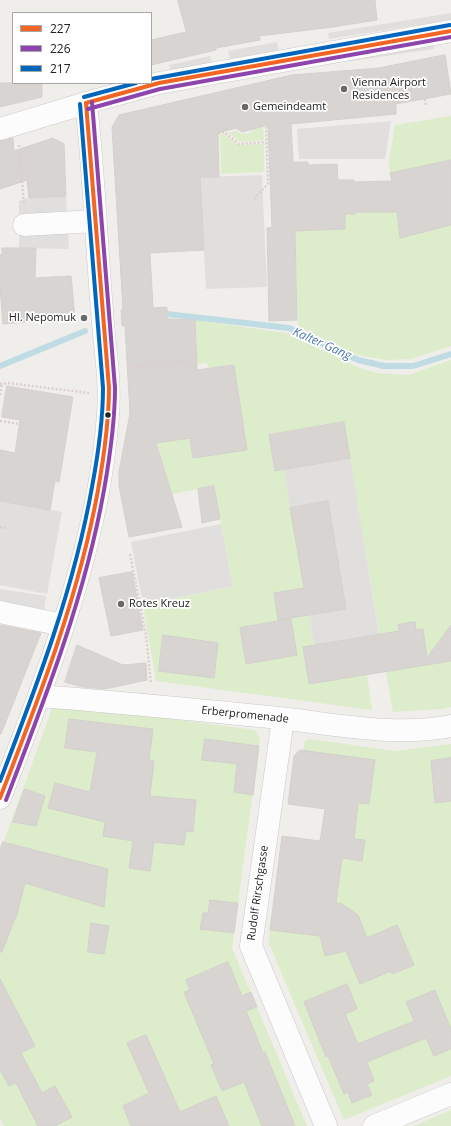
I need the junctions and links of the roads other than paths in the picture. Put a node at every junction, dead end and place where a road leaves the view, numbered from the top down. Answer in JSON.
{"nodes":[{"id":1,"x":448,"y":31,"type":"edge"},
{"id":2,"x":86,"y":103,"type":"junction"},
{"id":3,"x":8,"y":127,"type":"edge"},
{"id":4,"x":95,"y":221,"type":"junction"},
{"id":5,"x":24,"y":225,"type":"road end"},
{"id":6,"x":0,"y":612,"type":"edge"},
{"id":7,"x":63,"y":625,"type":"junction"},
{"id":8,"x":39,"y":696,"type":"junction"},
{"id":9,"x":283,"y":719,"type":"junction"},
{"id":10,"x":451,"y":726,"type":"edge"},
{"id":11,"x":0,"y":798,"type":"edge"},
{"id":12,"x":451,"y":1094,"type":"edge"},
{"id":13,"x":326,"y":1126,"type":"edge"},
{"id":14,"x":374,"y":1126,"type":"edge"}],
"edges":[{"from":1,"to":2,"type":"street"},
{"from":2,"to":3,"type":"street"},
{"from":2,"to":4,"type":"street"},
{"from":4,"to":5,"type":"street"},
{"from":4,"to":7,"type":"street"},
{"from":6,"to":7,"type":"street"},
{"from":7,"to":8,"type":"street"},
{"from":8,"to":9,"type":"street","name":"Erberpromenade"},
{"from":8,"to":11,"type":"street"},
{"from":9,"to":10,"type":"street","name":"Erberpromenade"},
{"from":9,"to":13,"type":"street","name":"Rudolf Rirschgasse"},
{"from":12,"to":14,"type":"street"}]}
